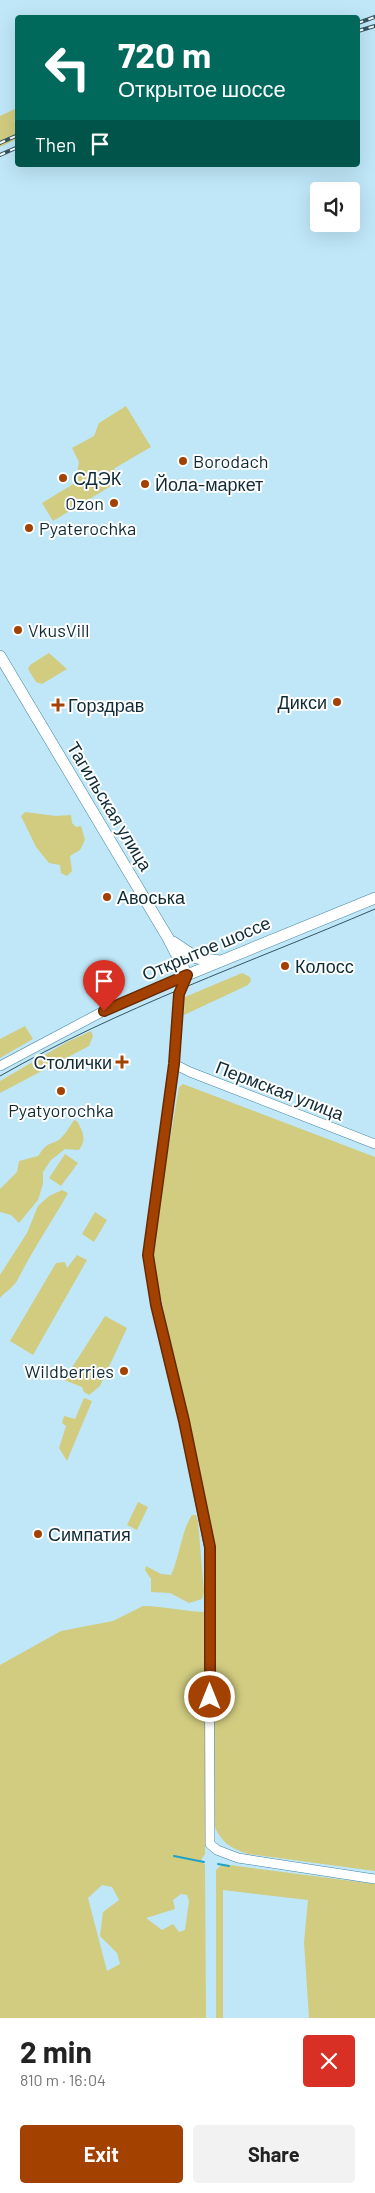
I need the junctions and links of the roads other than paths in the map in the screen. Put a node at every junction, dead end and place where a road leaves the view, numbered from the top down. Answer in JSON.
{"nodes":[{"id":1,"x":0,"y":656,"type":"edge"},
{"id":2,"x":375,"y":898,"type":"edge"},
{"id":3,"x":168,"y":938,"type":"junction"},
{"id":4,"x":220,"y":961,"type":"junction"},
{"id":5,"x":187,"y":975,"type":"junction"},
{"id":6,"x":174,"y":1064,"type":"junction"},
{"id":7,"x":0,"y":1066,"type":"edge"},
{"id":8,"x":375,"y":1144,"type":"edge"},
{"id":9,"x":375,"y":1879,"type":"edge"}],
"edges":[{"from":1,"to":3,"type":"main road","name":"Тагильская улица"},
{"from":2,"to":4,"type":"main road","name":"Открытое шоссе"},
{"from":3,"to":4,"type":"main road"},
{"from":3,"to":5,"type":"main road","name":"Тагильская улица"},
{"from":4,"to":5,"type":"main road","name":"Открытое шоссе"},
{"from":5,"to":6,"type":"street"},
{"from":5,"to":7,"type":"street","name":"Открытое шоссе"},
{"from":6,"to":8,"type":"street","name":"Пермская улица"},
{"from":6,"to":9,"type":"street"}]}
